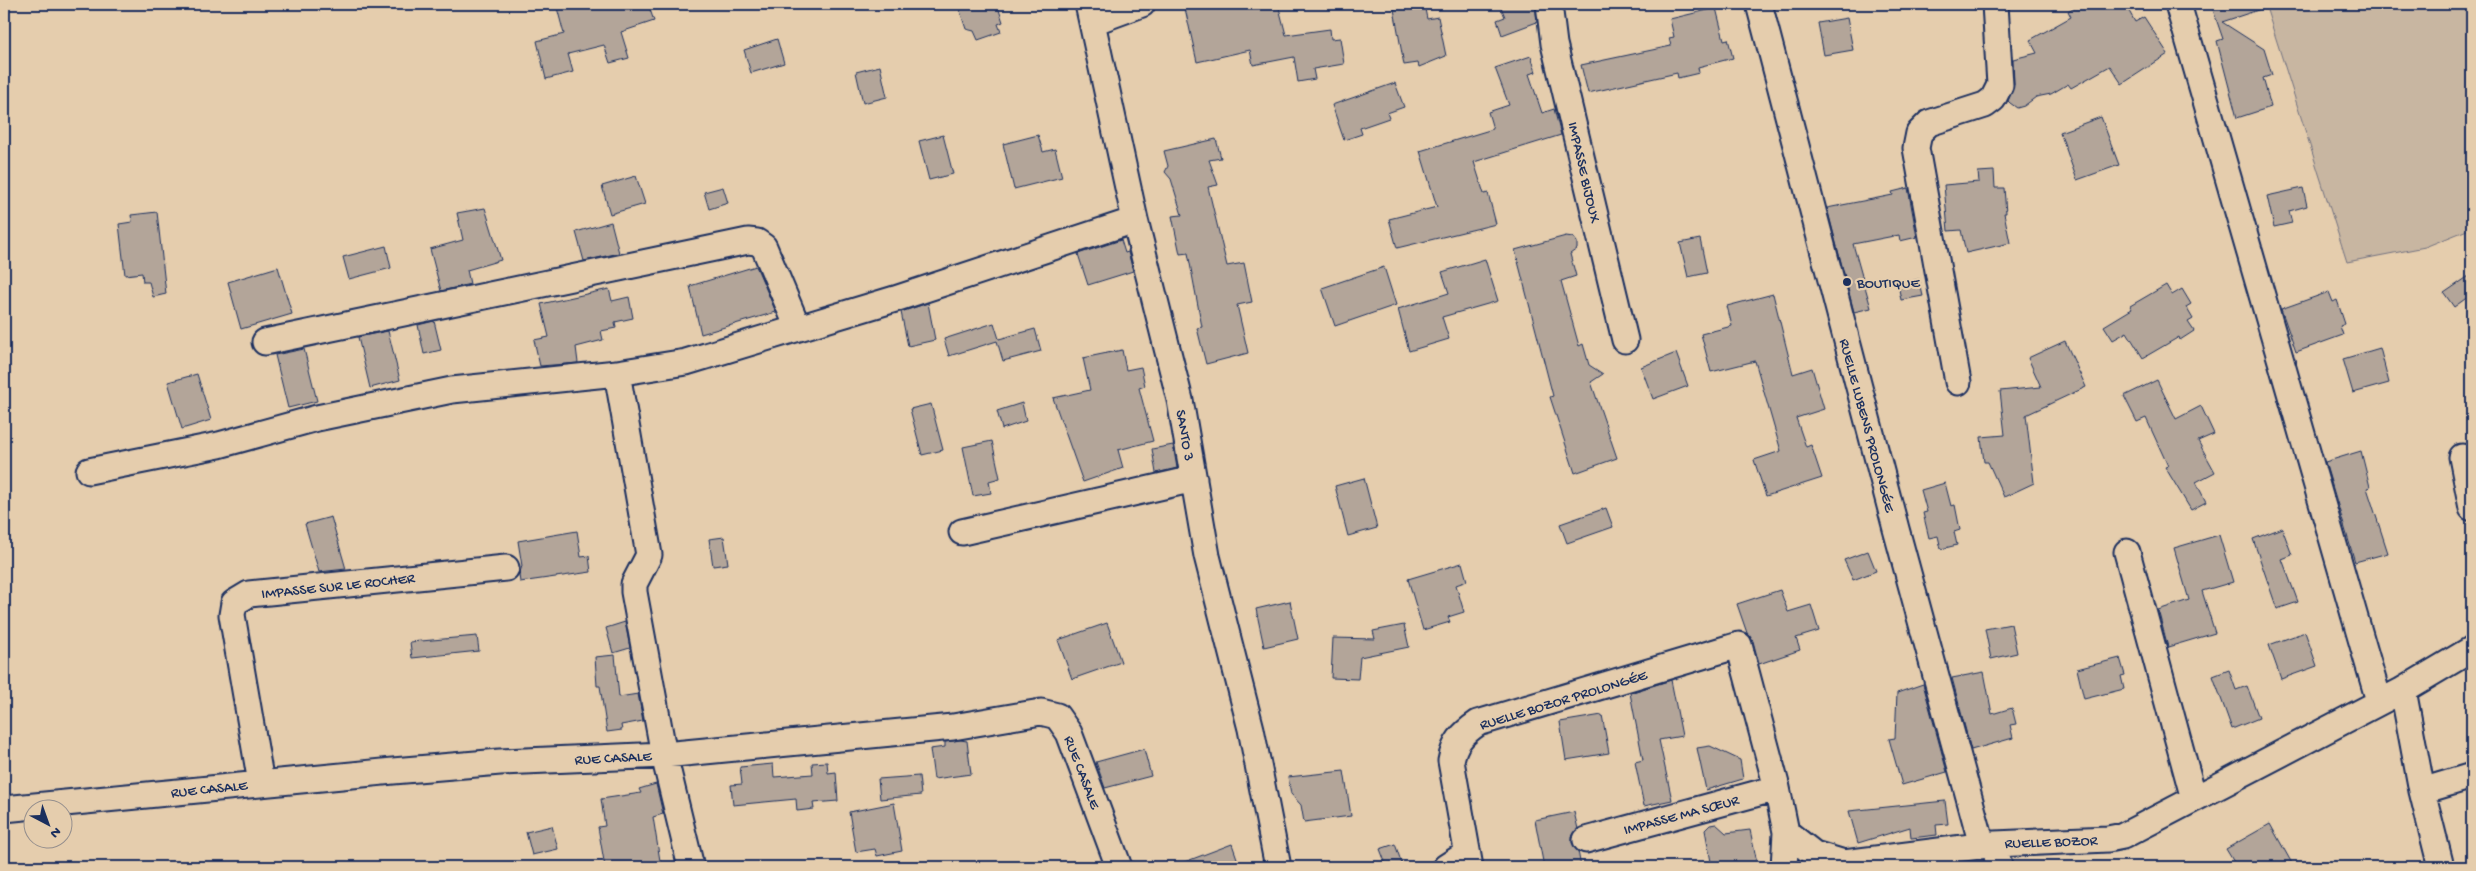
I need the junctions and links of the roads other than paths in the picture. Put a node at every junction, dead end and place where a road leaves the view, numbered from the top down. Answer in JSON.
{"nodes":[{"id":1,"x":1142,"y":4,"type":"edge"},
{"id":2,"x":1549,"y":4,"type":"edge"},
{"id":3,"x":1759,"y":4,"type":"edge"},
{"id":4,"x":1995,"y":4,"type":"edge"},
{"id":5,"x":2178,"y":4,"type":"edge"},
{"id":6,"x":1090,"y":13,"type":"edge"},
{"id":7,"x":1135,"y":220,"type":"junction"},
{"id":8,"x":798,"y":328,"type":"junction"},
{"id":9,"x":1625,"y":340,"type":"dead end"},
{"id":10,"x":265,"y":342,"type":"dead end"},
{"id":11,"x":617,"y":373,"type":"junction"},
{"id":12,"x":1958,"y":382,"type":"dead end"},
{"id":13,"x":2462,"y":457,"type":"dead end"},
{"id":14,"x":89,"y":471,"type":"dead end"},
{"id":15,"x":1194,"y":479,"type":"junction"},
{"id":16,"x":2472,"y":508,"type":"edge"},
{"id":17,"x":962,"y":532,"type":"dead end"},
{"id":18,"x":2127,"y":552,"type":"dead end"},
{"id":19,"x":506,"y":568,"type":"dead end"},
{"id":20,"x":2472,"y":649,"type":"edge"},
{"id":21,"x":2403,"y":690,"type":"junction"},
{"id":22,"x":2379,"y":701,"type":"junction"},
{"id":23,"x":664,"y":755,"type":"junction"},
{"id":24,"x":2472,"y":776,"type":"edge"},
{"id":25,"x":260,"y":783,"type":"junction"},
{"id":26,"x":1776,"y":788,"type":"junction"},
{"id":27,"x":2422,"y":791,"type":"junction"},
{"id":28,"x":2194,"y":799,"type":"junction"},
{"id":29,"x":4,"y":809,"type":"edge"},
{"id":30,"x":1786,"y":832,"type":"junction"},
{"id":31,"x":1586,"y":840,"type":"dead end"},
{"id":32,"x":1992,"y":852,"type":"edge"},
{"id":33,"x":1468,"y":860,"type":"edge"},
{"id":34,"x":691,"y":867,"type":"edge"},
{"id":35,"x":1120,"y":867,"type":"edge"},
{"id":36,"x":1278,"y":867,"type":"edge"},
{"id":37,"x":1446,"y":867,"type":"edge"},
{"id":38,"x":1784,"y":867,"type":"edge"},
{"id":39,"x":2441,"y":867,"type":"edge"}],
"edges":[{"from":1,"to":6,"type":"street"},
{"from":2,"to":9,"type":"street","name":"IMPASSE BIJOUX"},
{"from":3,"to":32,"type":"street","name":"RUELLE LUBENS PROLONGÉE"},
{"from":4,"to":12,"type":"street"},
{"from":5,"to":22,"type":"street"},
{"from":6,"to":7,"type":"street","name":"SANTO 3"},
{"from":7,"to":8,"type":"street"},
{"from":7,"to":15,"type":"street","name":"SANTO 3"},
{"from":8,"to":10,"type":"street"},
{"from":8,"to":11,"type":"street"},
{"from":11,"to":14,"type":"street"},
{"from":11,"to":23,"type":"street"},
{"from":13,"to":16,"type":"street"},
{"from":15,"to":17,"type":"street"},
{"from":15,"to":36,"type":"street","name":"SANTO 3"},
{"from":18,"to":28,"type":"street"},
{"from":19,"to":25,"type":"street","name":"IMPASSE SUR LE ROCHER"},
{"from":20,"to":21,"type":"street","name":"RUELLE BOZOR"},
{"from":21,"to":22,"type":"street","name":"RUELLE BOZOR"},
{"from":21,"to":27,"type":"street"},
{"from":22,"to":28,"type":"street","name":"RUELLE BOZOR"},
{"from":23,"to":25,"type":"street","name":"RUE CASALE"},
{"from":23,"to":34,"type":"street"},
{"from":23,"to":35,"type":"street","name":"RUE CASALE"},
{"from":24,"to":27,"type":"street"},
{"from":25,"to":29,"type":"street","name":"RUE CASALE"},
{"from":26,"to":30,"type":"street"},
{"from":26,"to":31,"type":"street","name":"IMPASSE MA SŒUR"},
{"from":26,"to":33,"type":"street","name":"RUELLE BOZOR PROLONGÉE"},
{"from":27,"to":39,"type":"street"},
{"from":28,"to":32,"type":"street","name":"RUELLE BOZOR"},
{"from":30,"to":32,"type":"street","name":"RUELLE BOZOR"},
{"from":30,"to":38,"type":"street"},
{"from":33,"to":37,"type":"street"}]}
